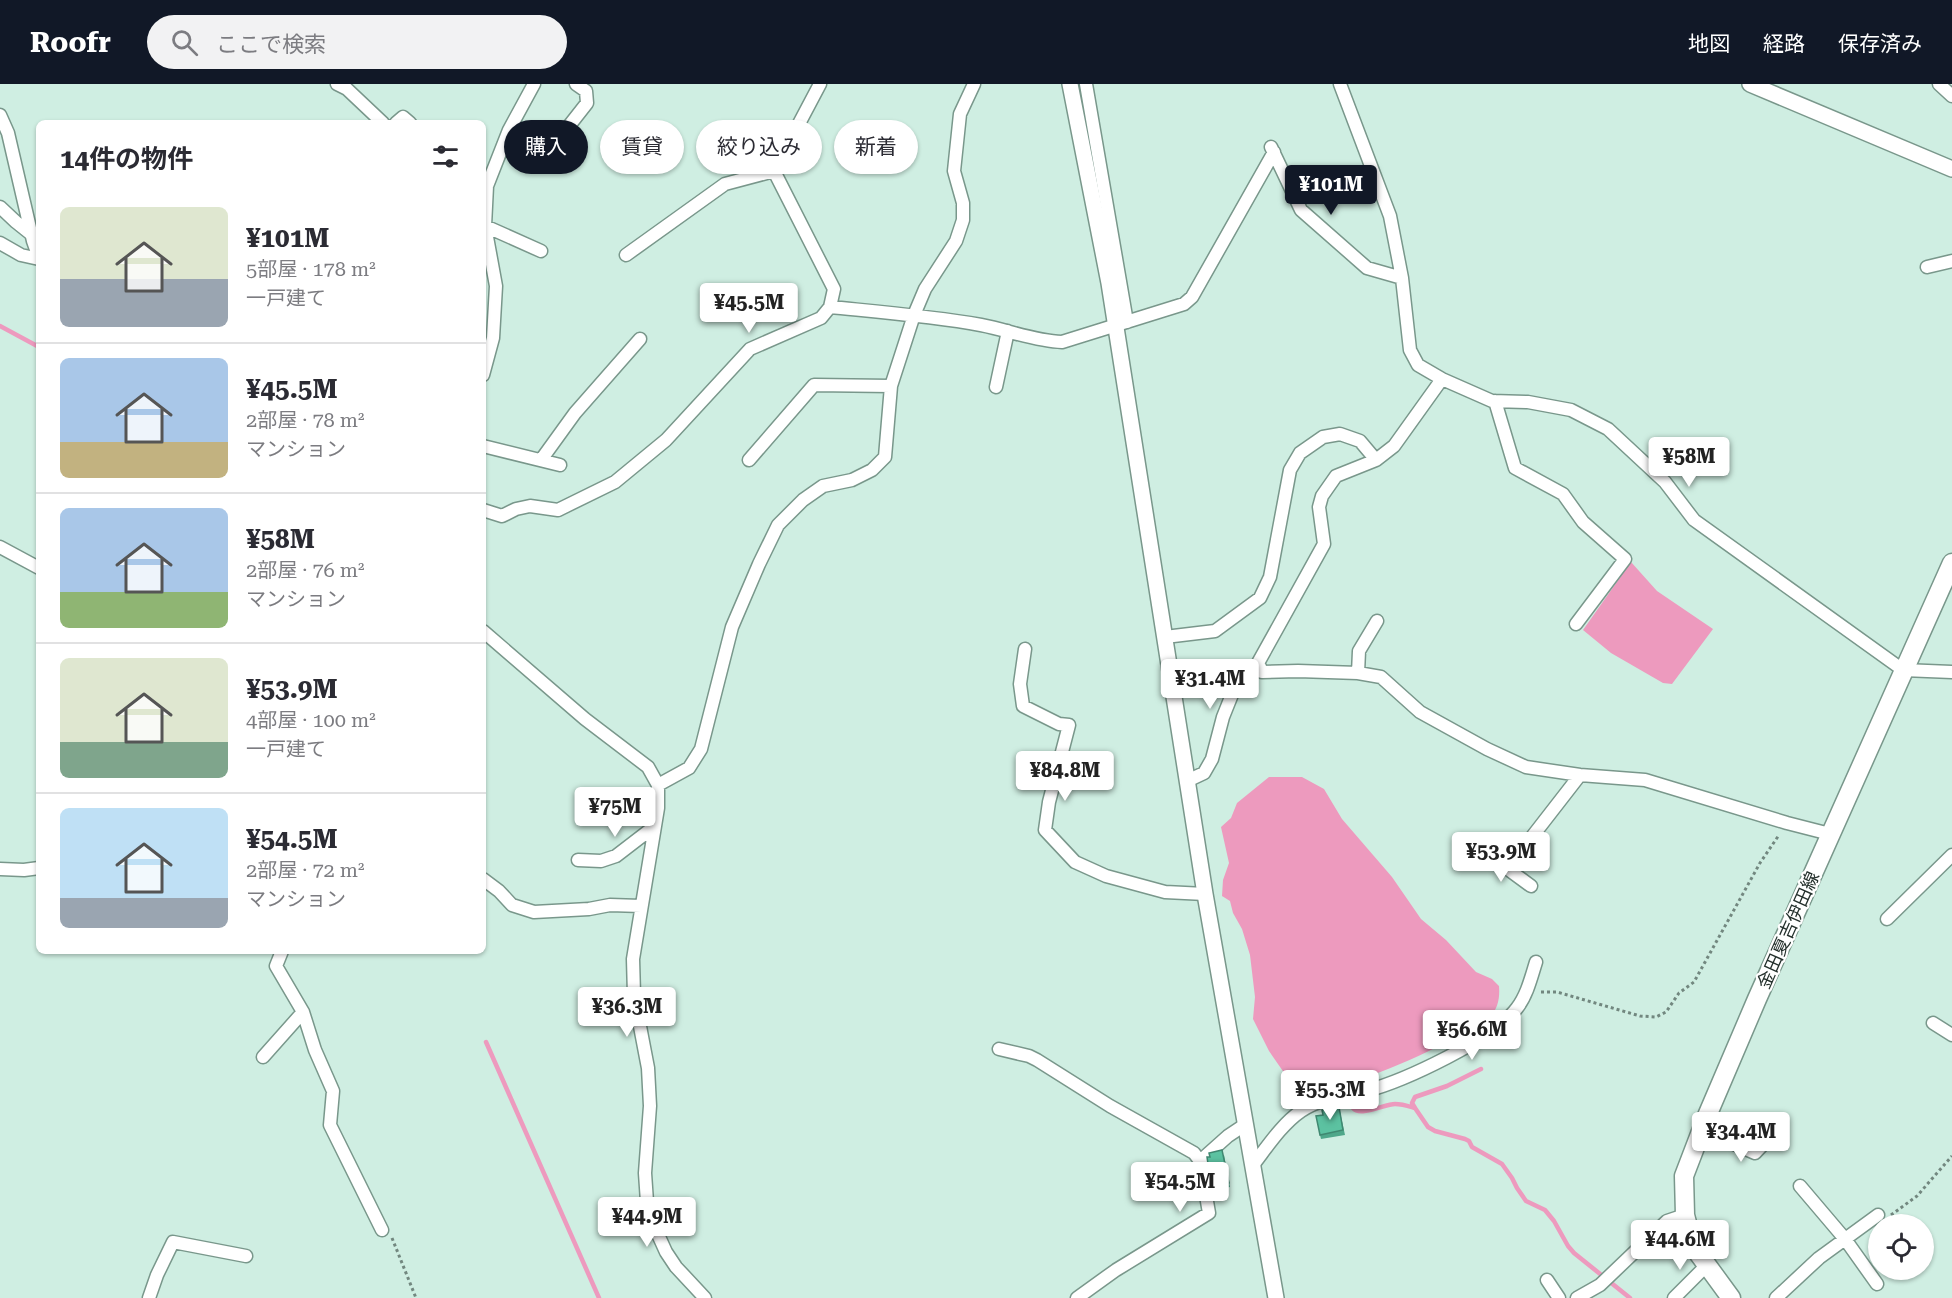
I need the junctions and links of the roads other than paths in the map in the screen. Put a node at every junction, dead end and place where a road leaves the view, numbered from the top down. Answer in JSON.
{"nodes":[{"id":1,"x":337,"y":84,"type":"edge"},
{"id":2,"x":534,"y":84,"type":"edge"},
{"id":3,"x":576,"y":84,"type":"edge"},
{"id":4,"x":820,"y":84,"type":"edge"},
{"id":5,"x":974,"y":84,"type":"edge"},
{"id":6,"x":1070,"y":84,"type":"edge"},
{"id":7,"x":1086,"y":84,"type":"edge"},
{"id":8,"x":1340,"y":84,"type":"edge"},
{"id":9,"x":1750,"y":84,"type":"edge"},
{"id":10,"x":1939,"y":84,"type":"edge"},
{"id":11,"x":1952,"y":96,"type":"edge"},
{"id":12,"x":0,"y":115,"type":"edge"},
{"id":13,"x":379,"y":120,"type":"edge"},
{"id":14,"x":514,"y":120,"type":"edge"},
{"id":15,"x":574,"y":120,"type":"edge"},
{"id":16,"x":801,"y":120,"type":"edge"},
{"id":17,"x":504,"y":141,"type":"edge"},
{"id":18,"x":1952,"y":169,"type":"edge"},
{"id":19,"x":763,"y":174,"type":"edge"},
{"id":20,"x":776,"y":174,"type":"edge"},
{"id":21,"x":486,"y":183,"type":"edge"},
{"id":22,"x":0,"y":207,"type":"edge"},
{"id":23,"x":486,"y":226,"type":"edge"},
{"id":24,"x":486,"y":231,"type":"edge"},
{"id":25,"x":34,"y":238,"type":"edge"},
{"id":26,"x":0,"y":243,"type":"edge"},
{"id":27,"x":541,"y":250,"type":"dead end"},
{"id":28,"x":626,"y":255,"type":"dead end"},
{"id":29,"x":36,"y":258,"type":"edge"},
{"id":30,"x":1952,"y":261,"type":"edge"},
{"id":31,"x":1927,"y":267,"type":"dead end"},
{"id":32,"x":1402,"y":278,"type":"junction"},
{"id":33,"x":830,"y":307,"type":"junction"},
{"id":34,"x":914,"y":315,"type":"junction"},
{"id":35,"x":1121,"y":324,"type":"junction"},
{"id":36,"x":1008,"y":331,"type":"junction"},
{"id":37,"x":640,"y":339,"type":"dead end"},
{"id":38,"x":486,"y":364,"type":"edge"},
{"id":39,"x":1442,"y":379,"type":"junction"},
{"id":40,"x":891,"y":386,"type":"junction"},
{"id":41,"x":996,"y":387,"type":"dead end"},
{"id":42,"x":1496,"y":401,"type":"junction"},
{"id":43,"x":486,"y":447,"type":"edge"},
{"id":44,"x":540,"y":460,"type":"junction"},
{"id":45,"x":748,"y":460,"type":"dead end"},
{"id":46,"x":1376,"y":460,"type":"junction"},
{"id":47,"x":560,"y":465,"type":"dead end"},
{"id":48,"x":486,"y":511,"type":"edge"},
{"id":49,"x":0,"y":547,"type":"edge"},
{"id":50,"x":1952,"y":563,"type":"edge"},
{"id":51,"x":36,"y":566,"type":"edge"},
{"id":52,"x":1377,"y":621,"type":"dead end"},
{"id":53,"x":1576,"y":624,"type":"dead end"},
{"id":54,"x":486,"y":634,"type":"edge"},
{"id":55,"x":1165,"y":637,"type":"junction"},
{"id":56,"x":1026,"y":649,"type":"dead end"},
{"id":57,"x":1260,"y":667,"type":"junction"},
{"id":58,"x":1903,"y":670,"type":"junction"},
{"id":59,"x":1952,"y":672,"type":"edge"},
{"id":60,"x":1358,"y":673,"type":"junction"},
{"id":61,"x":1580,"y":776,"type":"junction"},
{"id":62,"x":1187,"y":782,"type":"junction"},
{"id":63,"x":658,"y":785,"type":"junction"},
{"id":64,"x":655,"y":826,"type":"junction"},
{"id":65,"x":1830,"y":834,"type":"junction"},
{"id":66,"x":1952,"y":855,"type":"edge"},
{"id":67,"x":1490,"y":856,"type":"dead end"},
{"id":68,"x":578,"y":860,"type":"dead end"},
{"id":69,"x":36,"y":868,"type":"edge"},
{"id":70,"x":0,"y":869,"type":"edge"},
{"id":71,"x":1507,"y":869,"type":"junction"},
{"id":72,"x":486,"y":881,"type":"edge"},
{"id":73,"x":1531,"y":886,"type":"dead end"},
{"id":74,"x":1205,"y":894,"type":"junction"},
{"id":75,"x":641,"y":906,"type":"junction"},
{"id":76,"x":1887,"y":919,"type":"dead end"},
{"id":77,"x":281,"y":954,"type":"edge"},
{"id":78,"x":1536,"y":962,"type":"dead end"},
{"id":79,"x":303,"y":1012,"type":"junction"},
{"id":80,"x":1933,"y":1023,"type":"dead end"},
{"id":81,"x":1952,"y":1035,"type":"edge"},
{"id":82,"x":999,"y":1049,"type":"dead end"},
{"id":83,"x":262,"y":1057,"type":"dead end"},
{"id":84,"x":1246,"y":1124,"type":"junction"},
{"id":85,"x":1702,"y":1130,"type":"junction"},
{"id":86,"x":1771,"y":1136,"type":"dead end"},
{"id":87,"x":1200,"y":1161,"type":"junction"},
{"id":88,"x":1253,"y":1166,"type":"junction"},
{"id":89,"x":1800,"y":1186,"type":"dead end"},
{"id":90,"x":1685,"y":1215,"type":"junction"},
{"id":91,"x":1868,"y":1222,"type":"edge"},
{"id":92,"x":382,"y":1230,"type":"road end"},
{"id":93,"x":1845,"y":1239,"type":"junction"},
{"id":94,"x":246,"y":1256,"type":"dead end"},
{"id":95,"x":1707,"y":1265,"type":"junction"},
{"id":96,"x":1547,"y":1280,"type":"dead end"},
{"id":97,"x":1877,"y":1284,"type":"dead end"},
{"id":98,"x":149,"y":1298,"type":"edge"},
{"id":99,"x":705,"y":1298,"type":"edge"},
{"id":100,"x":1077,"y":1298,"type":"edge"},
{"id":101,"x":1275,"y":1298,"type":"edge"},
{"id":102,"x":1559,"y":1298,"type":"edge"},
{"id":103,"x":1577,"y":1298,"type":"edge"},
{"id":104,"x":1674,"y":1298,"type":"edge"},
{"id":105,"x":1731,"y":1298,"type":"edge"},
{"id":106,"x":1776,"y":1298,"type":"edge"}],
"edges":[{"from":1,"to":13,"type":"street"},
{"from":2,"to":14,"type":"street"},
{"from":3,"to":15,"type":"street"},
{"from":4,"to":16,"type":"street"},
{"from":5,"to":34,"type":"street"},
{"from":6,"to":35,"type":"street"},
{"from":7,"to":35,"type":"street"},
{"from":8,"to":32,"type":"street"},
{"from":9,"to":18,"type":"street"},
{"from":10,"to":11,"type":"street"},
{"from":12,"to":25,"type":"street"},
{"from":17,"to":21,"type":"street"},
{"from":19,"to":28,"type":"street"},
{"from":20,"to":33,"type":"street"},
{"from":22,"to":25,"type":"street"},
{"from":23,"to":27,"type":"street"},
{"from":24,"to":38,"type":"street"},
{"from":26,"to":29,"type":"street"},
{"from":30,"to":31,"type":"street"},
{"from":32,"to":35,"type":"street"},
{"from":32,"to":39,"type":"street"},
{"from":33,"to":34,"type":"street"},
{"from":33,"to":48,"type":"street"},
{"from":34,"to":36,"type":"street"},
{"from":34,"to":40,"type":"street"},
{"from":35,"to":36,"type":"street"},
{"from":35,"to":55,"type":"street"},
{"from":36,"to":41,"type":"street"},
{"from":37,"to":44,"type":"street"},
{"from":39,"to":42,"type":"street"},
{"from":39,"to":46,"type":"street"},
{"from":40,"to":45,"type":"street"},
{"from":40,"to":63,"type":"street"},
{"from":42,"to":53,"type":"street"},
{"from":42,"to":58,"type":"street"},
{"from":43,"to":44,"type":"street"},
{"from":44,"to":47,"type":"street"},
{"from":46,"to":55,"type":"street"},
{"from":46,"to":57,"type":"street"},
{"from":49,"to":51,"type":"street"},
{"from":50,"to":58,"type":"main road","name":"金田夏吉伊田線"},
{"from":52,"to":60,"type":"street"},
{"from":54,"to":63,"type":"street"},
{"from":55,"to":62,"type":"street"},
{"from":56,"to":74,"type":"street"},
{"from":57,"to":60,"type":"street"},
{"from":57,"to":62,"type":"street"},
{"from":58,"to":59,"type":"street"},
{"from":58,"to":65,"type":"main road","name":"金田夏吉伊田線"},
{"from":60,"to":61,"type":"street"},
{"from":61,"to":65,"type":"street"},
{"from":61,"to":71,"type":"street"},
{"from":62,"to":74,"type":"street"},
{"from":63,"to":64,"type":"street"},
{"from":64,"to":68,"type":"street"},
{"from":64,"to":75,"type":"street"},
{"from":65,"to":85,"type":"main road","name":"金田夏吉伊田線"},
{"from":66,"to":76,"type":"street"},
{"from":67,"to":71,"type":"street"},
{"from":69,"to":70,"type":"street"},
{"from":71,"to":73,"type":"street"},
{"from":72,"to":75,"type":"street"},
{"from":74,"to":84,"type":"street"},
{"from":75,"to":99,"type":"street"},
{"from":77,"to":79,"type":"street"},
{"from":78,"to":88,"type":"street"},
{"from":79,"to":83,"type":"street"},
{"from":79,"to":92,"type":"street"},
{"from":80,"to":81,"type":"street"},
{"from":82,"to":87,"type":"street"},
{"from":84,"to":87,"type":"street"},
{"from":84,"to":88,"type":"street"},
{"from":85,"to":86,"type":"street"},
{"from":85,"to":90,"type":"main road","name":"金田夏吉伊田線"},
{"from":87,"to":100,"type":"street"},
{"from":88,"to":101,"type":"street"},
{"from":89,"to":93,"type":"street"},
{"from":90,"to":95,"type":"main road","name":"金田夏吉伊田線"},
{"from":90,"to":103,"type":"street"},
{"from":91,"to":93,"type":"street"},
{"from":93,"to":97,"type":"street"},
{"from":93,"to":106,"type":"street"},
{"from":94,"to":98,"type":"street"},
{"from":95,"to":104,"type":"street"},
{"from":95,"to":105,"type":"main road","name":"金田夏吉伊田線"},
{"from":96,"to":102,"type":"street"}]}
